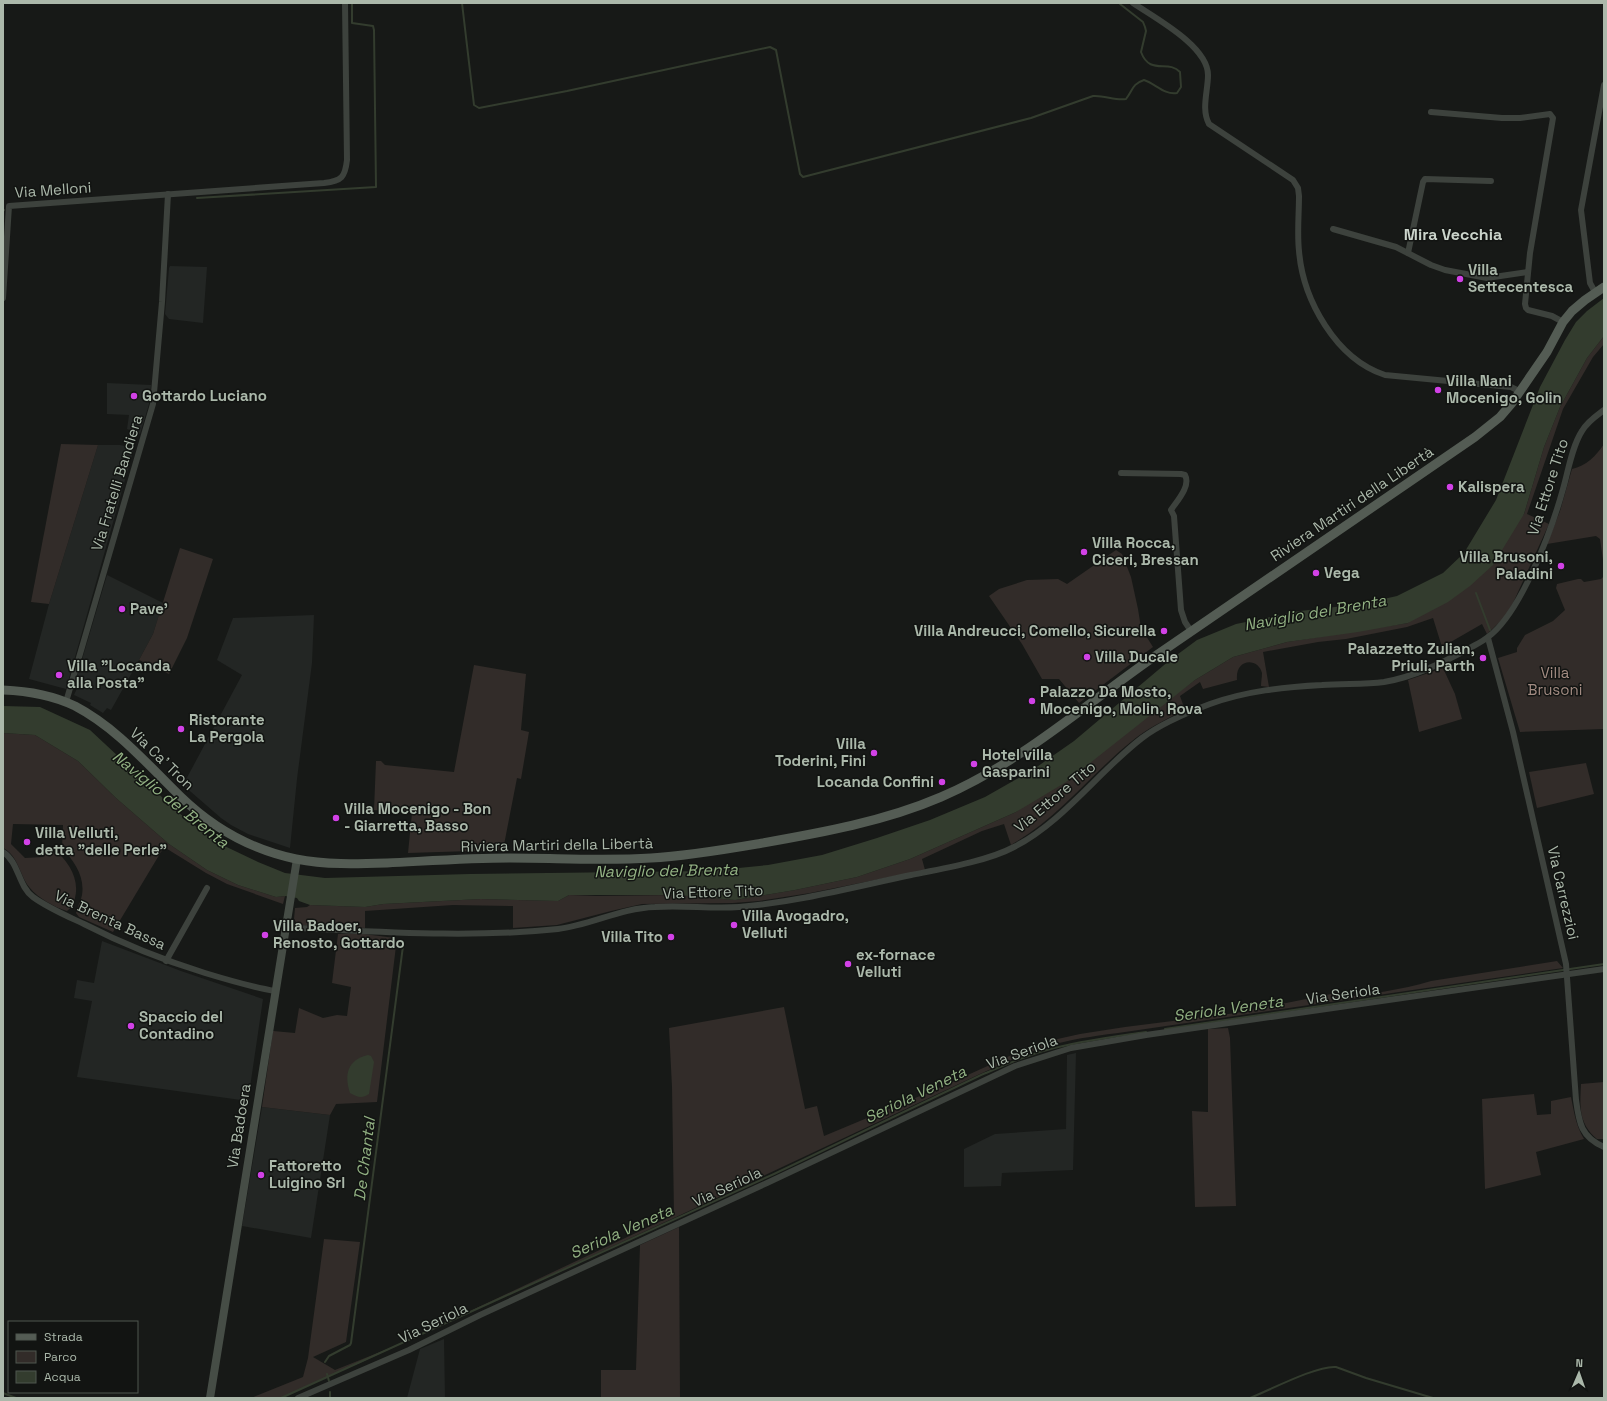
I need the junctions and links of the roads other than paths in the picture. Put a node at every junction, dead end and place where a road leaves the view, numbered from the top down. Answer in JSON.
{"nodes":[{"id":1,"x":345,"y":3,"type":"edge"},
{"id":2,"x":1133,"y":3,"type":"edge"},
{"id":3,"x":1604,"y":85,"type":"edge"},
{"id":4,"x":1431,"y":112,"type":"dead end"},
{"id":5,"x":1491,"y":181,"type":"dead end"},
{"id":6,"x":168,"y":194,"type":"junction"},
{"id":7,"x":1333,"y":229,"type":"dead end"},
{"id":8,"x":1408,"y":253,"type":"junction"},
{"id":9,"x":1528,"y":272,"type":"junction"},
{"id":10,"x":1604,"y":287,"type":"edge"},
{"id":11,"x":1596,"y":292,"type":"junction"},
{"id":12,"x":3,"y":298,"type":"edge"},
{"id":13,"x":1563,"y":322,"type":"junction"},
{"id":14,"x":1521,"y":392,"type":"junction"},
{"id":15,"x":1604,"y":410,"type":"edge"},
{"id":16,"x":1121,"y":474,"type":"dead end"},
{"id":17,"x":1191,"y":631,"type":"junction"},
{"id":18,"x":1488,"y":638,"type":"junction"},
{"id":19,"x":3,"y":690,"type":"edge"},
{"id":20,"x":66,"y":702,"type":"junction"},
{"id":21,"x":3,"y":852,"type":"edge"},
{"id":22,"x":297,"y":859,"type":"junction"},
{"id":23,"x":207,"y":888,"type":"dead end"},
{"id":24,"x":286,"y":926,"type":"junction"},
{"id":25,"x":166,"y":961,"type":"junction"},
{"id":26,"x":1604,"y":969,"type":"edge"},
{"id":27,"x":1567,"y":971,"type":"junction"},
{"id":28,"x":275,"y":991,"type":"junction"},
{"id":29,"x":1604,"y":1147,"type":"edge"},
{"id":30,"x":210,"y":1398,"type":"edge"},
{"id":31,"x":298,"y":1398,"type":"edge"}],
"edges":[{"from":1,"to":6,"type":"street"},
{"from":2,"to":14,"type":"street"},
{"from":3,"to":11,"type":"street"},
{"from":4,"to":9,"type":"street"},
{"from":5,"to":8,"type":"street"},
{"from":6,"to":12,"type":"street","name":"Via Melloni"},
{"from":6,"to":20,"type":"street","name":"Via Fratelli Bandiera"},
{"from":7,"to":8,"type":"street"},
{"from":8,"to":9,"type":"street"},
{"from":9,"to":13,"type":"street"},
{"from":10,"to":11,"type":"main road","name":"Riviera Martiri della Libertà"},
{"from":11,"to":13,"type":"main road","name":"Riviera Martiri della Libertà"},
{"from":13,"to":14,"type":"main road","name":"Riviera Martiri della Libertà"},
{"from":14,"to":17,"type":"main road","name":"Riviera Martiri della Libertà"},
{"from":15,"to":18,"type":"street","name":"Via Ettore Tito"},
{"from":16,"to":17,"type":"street"},
{"from":17,"to":22,"type":"main road","name":"Riviera Martiri della Libertà"},
{"from":18,"to":24,"type":"street","name":"Via Ettore Tito"},
{"from":18,"to":27,"type":"street","name":"Via Carrezzioi"},
{"from":19,"to":20,"type":"main road","name":"Via Ca' Tron"},
{"from":20,"to":22,"type":"main road","name":"Via Ca' Tron"},
{"from":21,"to":25,"type":"street","name":"Via Brenta Bassa"},
{"from":22,"to":24,"type":"main road","name":"Via Badoera"},
{"from":23,"to":25,"type":"street"},
{"from":24,"to":28,"type":"main road","name":"Via Badoera"},
{"from":25,"to":28,"type":"street","name":"Via Brenta Bassa"},
{"from":26,"to":27,"type":"street","name":"Via Seriola"},
{"from":27,"to":29,"type":"street","name":"Via Carrezzioi"},
{"from":27,"to":31,"type":"street","name":"Via Seriola"},
{"from":28,"to":30,"type":"main road","name":"Via Badoera"}]}
